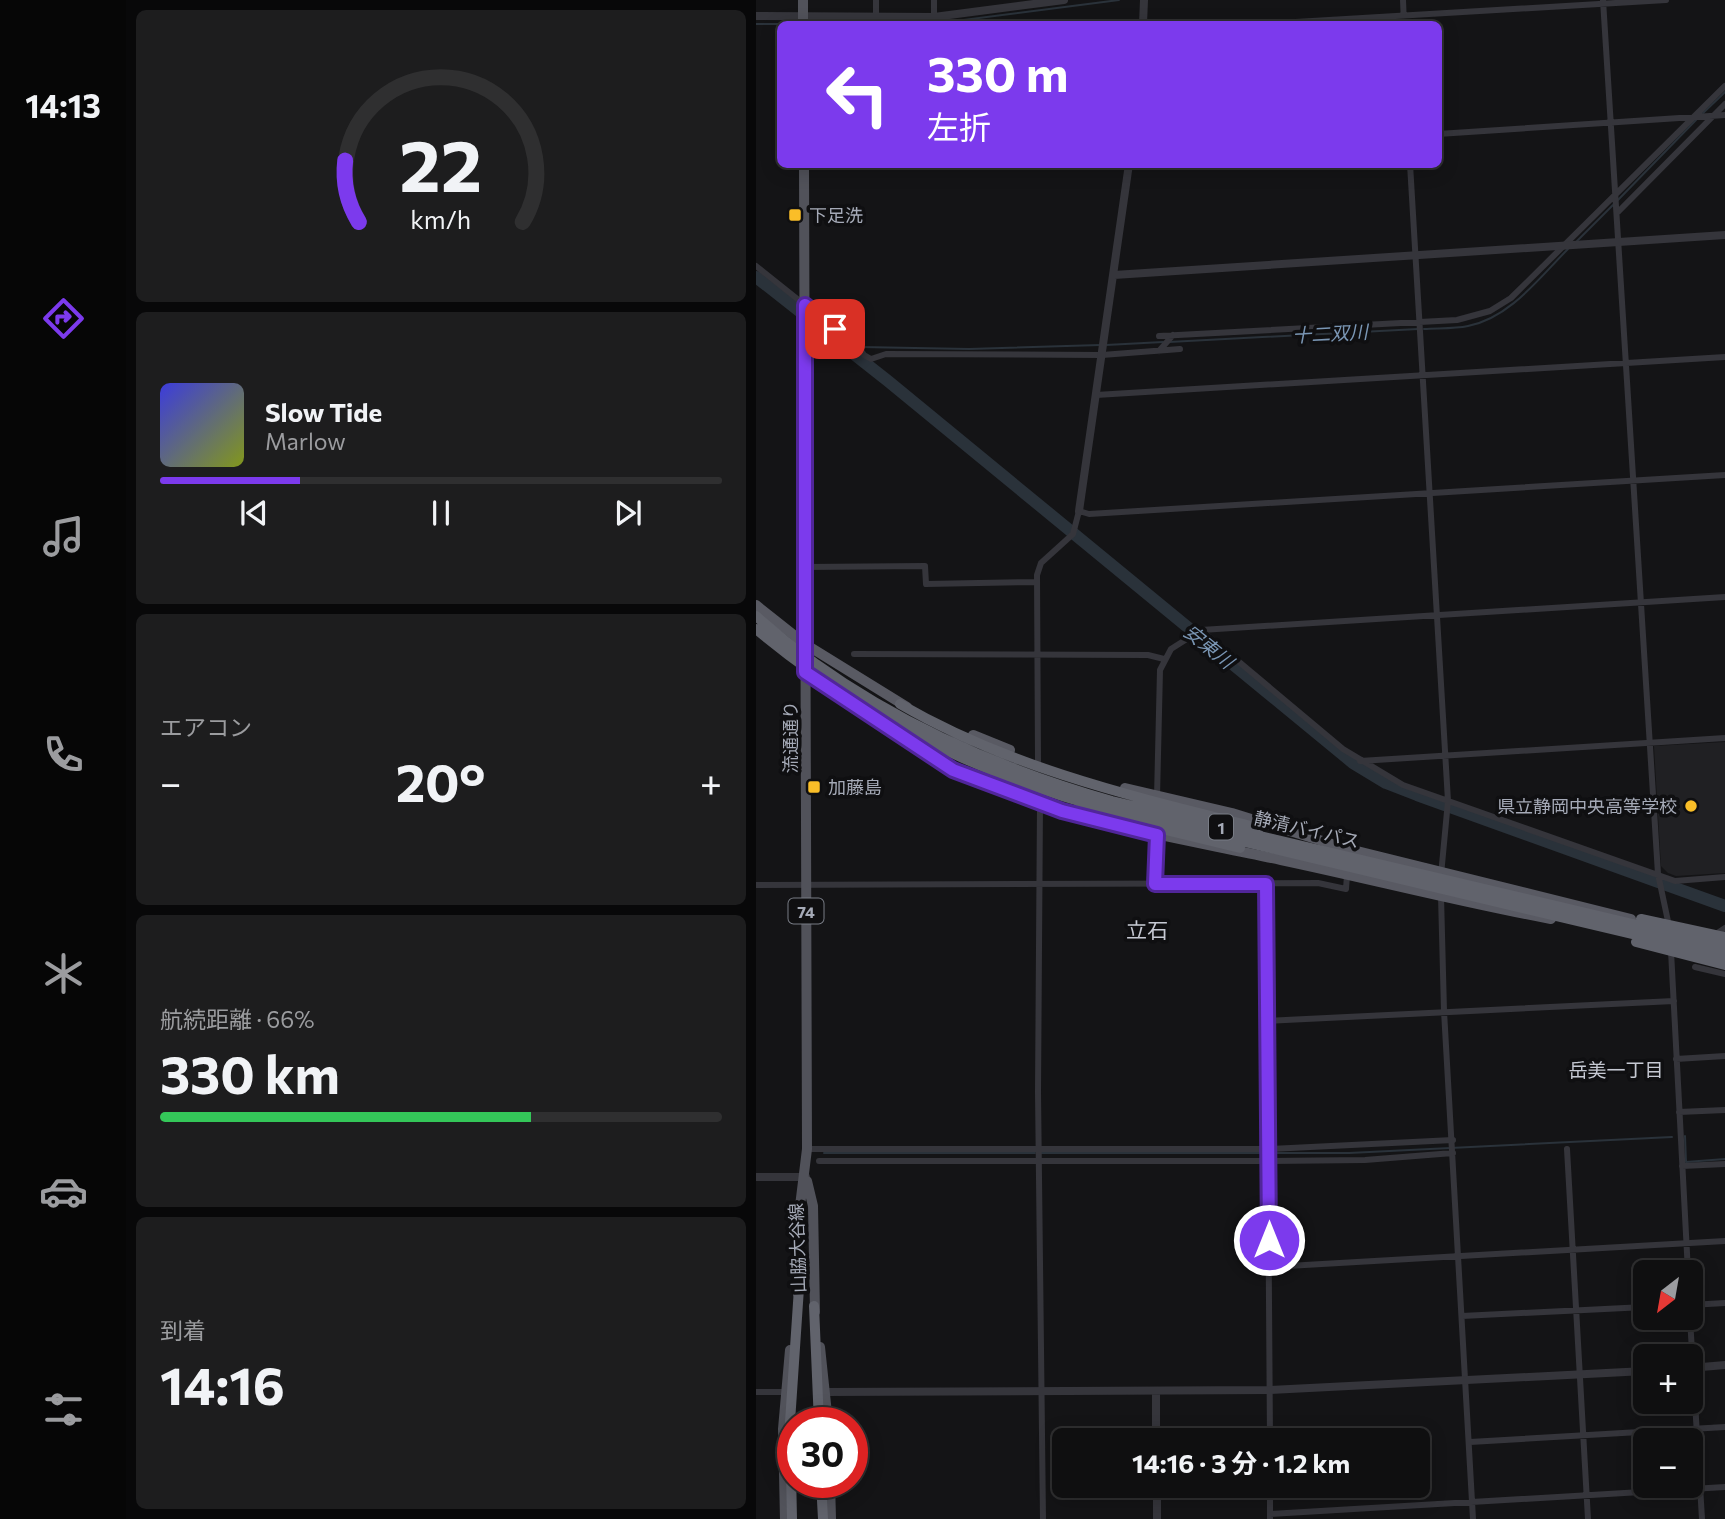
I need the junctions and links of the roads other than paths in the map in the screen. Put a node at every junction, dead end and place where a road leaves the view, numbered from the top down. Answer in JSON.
{"nodes":[{"id":1,"x":803,"y":0,"type":"edge"},
{"id":2,"x":876,"y":0,"type":"edge"},
{"id":3,"x":934,"y":0,"type":"edge"},
{"id":4,"x":1064,"y":0,"type":"edge"},
{"id":5,"x":1144,"y":0,"type":"edge"},
{"id":6,"x":1403,"y":0,"type":"edge"},
{"id":7,"x":1667,"y":0,"type":"edge"},
{"id":8,"x":1053,"y":1,"type":"edge"},
{"id":9,"x":1604,"y":2,"type":"edge"},
{"id":10,"x":993,"y":5,"type":"edge"},
{"id":11,"x":1404,"y":15,"type":"junction"},
{"id":12,"x":756,"y":16,"type":"edge"},
{"id":13,"x":934,"y":17,"type":"junction"},
{"id":14,"x":876,"y":18,"type":"junction"},
{"id":15,"x":803,"y":20,"type":"edge"},
{"id":16,"x":1143,"y":21,"type":"edge"},
{"id":17,"x":1309,"y":21,"type":"edge"},
{"id":18,"x":1404,"y":21,"type":"edge"},
{"id":19,"x":1725,"y":86,"type":"edge"},
{"id":20,"x":1725,"y":104,"type":"edge"},
{"id":21,"x":1725,"y":115,"type":"edge"},
{"id":22,"x":1712,"y":116,"type":"junction"},
{"id":23,"x":1693,"y":117,"type":"junction"},
{"id":24,"x":1609,"y":124,"type":"junction"},
{"id":25,"x":1442,"y":134,"type":"edge"},
{"id":26,"x":804,"y":168,"type":"edge"},
{"id":27,"x":1128,"y":168,"type":"edge"},
{"id":28,"x":1410,"y":168,"type":"edge"},
{"id":29,"x":1616,"y":191,"type":"junction"},
{"id":30,"x":1618,"y":212,"type":"junction"},
{"id":31,"x":1725,"y":235,"type":"edge"},
{"id":32,"x":1620,"y":243,"type":"junction"},
{"id":33,"x":1563,"y":246,"type":"junction"},
{"id":34,"x":1416,"y":255,"type":"junction"},
{"id":35,"x":756,"y":266,"type":"edge"},
{"id":36,"x":1114,"y":275,"type":"junction"},
{"id":37,"x":805,"y":307,"type":"junction"},
{"id":38,"x":1420,"y":322,"type":"junction"},
{"id":39,"x":1173,"y":335,"type":"junction"},
{"id":40,"x":1159,"y":336,"type":"dead end"},
{"id":41,"x":1103,"y":349,"type":"junction"},
{"id":42,"x":1181,"y":349,"type":"dead end"},
{"id":43,"x":1159,"y":351,"type":"junction"},
{"id":44,"x":1725,"y":357,"type":"edge"},
{"id":45,"x":1625,"y":362,"type":"junction"},
{"id":46,"x":1423,"y":376,"type":"junction"},
{"id":47,"x":1096,"y":395,"type":"junction"},
{"id":48,"x":1725,"y":475,"type":"edge"},
{"id":49,"x":1633,"y":481,"type":"junction"},
{"id":50,"x":1431,"y":493,"type":"junction"},
{"id":51,"x":1079,"y":511,"type":"junction"},
{"id":52,"x":805,"y":567,"type":"junction"},
{"id":53,"x":1037,"y":582,"type":"junction"},
{"id":54,"x":1725,"y":597,"type":"edge"},
{"id":55,"x":1640,"y":602,"type":"junction"},
{"id":56,"x":756,"y":605,"type":"edge"},
{"id":57,"x":1438,"y":615,"type":"junction"},
{"id":58,"x":756,"y":616,"type":"edge"},
{"id":59,"x":1201,"y":630,"type":"junction"},
{"id":60,"x":756,"y":631,"type":"edge"},
{"id":61,"x":805,"y":644,"type":"junction"},
{"id":62,"x":854,"y":654,"type":"dead end"},
{"id":63,"x":1037,"y":656,"type":"junction"},
{"id":64,"x":1164,"y":659,"type":"junction"},
{"id":65,"x":805,"y":672,"type":"junction"},
{"id":66,"x":900,"y":704,"type":"junction"},
{"id":67,"x":882,"y":721,"type":"junction"},
{"id":68,"x":1725,"y":738,"type":"edge"},
{"id":69,"x":1650,"y":743,"type":"junction"},
{"id":70,"x":1446,"y":755,"type":"junction"},
{"id":71,"x":1038,"y":761,"type":"junction"},
{"id":72,"x":1360,"y":761,"type":"junction"},
{"id":73,"x":1157,"y":796,"type":"junction"},
{"id":74,"x":1448,"y":801,"type":"junction"},
{"id":75,"x":1040,"y":804,"type":"junction"},
{"id":76,"x":1157,"y":835,"type":"junction"},
{"id":77,"x":1302,"y":856,"type":"junction"},
{"id":78,"x":1376,"y":863,"type":"junction"},
{"id":79,"x":1440,"y":870,"type":"junction"},
{"id":80,"x":1658,"y":874,"type":"junction"},
{"id":81,"x":1347,"y":875,"type":"junction"},
{"id":82,"x":1725,"y":877,"type":"edge"},
{"id":83,"x":1155,"y":884,"type":"junction"},
{"id":84,"x":1266,"y":884,"type":"junction"},
{"id":85,"x":756,"y":885,"type":"edge"},
{"id":86,"x":806,"y":885,"type":"junction"},
{"id":87,"x":1040,"y":885,"type":"junction"},
{"id":88,"x":1441,"y":899,"type":"junction"},
{"id":89,"x":1511,"y":905,"type":"junction"},
{"id":90,"x":1569,"y":909,"type":"junction"},
{"id":91,"x":1725,"y":928,"type":"edge"},
{"id":92,"x":1670,"y":929,"type":"junction"},
{"id":93,"x":1725,"y":937,"type":"edge"},
{"id":94,"x":1709,"y":940,"type":"junction"},
{"id":95,"x":1671,"y":945,"type":"junction"},
{"id":96,"x":1725,"y":945,"type":"edge"},
{"id":97,"x":1725,"y":956,"type":"edge"},
{"id":98,"x":1725,"y":965,"type":"edge"},
{"id":99,"x":1695,"y":967,"type":"dead end"},
{"id":100,"x":1725,"y":974,"type":"edge"},
{"id":101,"x":1674,"y":1001,"type":"junction"},
{"id":102,"x":1444,"y":1011,"type":"junction"},
{"id":103,"x":1267,"y":1021,"type":"junction"},
{"id":104,"x":1725,"y":1056,"type":"edge"},
{"id":105,"x":1676,"y":1059,"type":"junction"},
{"id":106,"x":1725,"y":1110,"type":"edge"},
{"id":107,"x":1679,"y":1112,"type":"junction"},
{"id":108,"x":1452,"y":1140,"type":"junction"},
{"id":109,"x":807,"y":1149,"type":"junction"},
{"id":110,"x":1268,"y":1149,"type":"junction"},
{"id":111,"x":1567,"y":1149,"type":"dead end"},
{"id":112,"x":1038,"y":1150,"type":"junction"},
{"id":113,"x":1453,"y":1153,"type":"junction"},
{"id":114,"x":819,"y":1161,"type":"dead end"},
{"id":115,"x":1038,"y":1161,"type":"junction"},
{"id":116,"x":1268,"y":1161,"type":"junction"},
{"id":117,"x":1725,"y":1164,"type":"edge"},
{"id":118,"x":1682,"y":1166,"type":"junction"},
{"id":119,"x":756,"y":1177,"type":"edge"},
{"id":120,"x":806,"y":1177,"type":"junction"},
{"id":121,"x":1725,"y":1241,"type":"edge"},
{"id":122,"x":1687,"y":1244,"type":"junction"},
{"id":123,"x":1572,"y":1251,"type":"junction"},
{"id":124,"x":1457,"y":1256,"type":"junction"},
{"id":125,"x":1688,"y":1260,"type":"edge"},
{"id":126,"x":1269,"y":1267,"type":"junction"},
{"id":127,"x":799,"y":1288,"type":"junction"},
{"id":128,"x":1725,"y":1303,"type":"edge"},
{"id":129,"x":1703,"y":1304,"type":"edge"},
{"id":130,"x":814,"y":1306,"type":"junction"},
{"id":131,"x":1633,"y":1308,"type":"edge"},
{"id":132,"x":1576,"y":1310,"type":"junction"},
{"id":133,"x":1462,"y":1316,"type":"junction"},
{"id":134,"x":1725,"y":1365,"type":"edge"},
{"id":135,"x":1703,"y":1367,"type":"edge"},
{"id":136,"x":1633,"y":1371,"type":"edge"},
{"id":137,"x":1580,"y":1374,"type":"junction"},
{"id":138,"x":1466,"y":1380,"type":"junction"},
{"id":139,"x":1270,"y":1390,"type":"junction"},
{"id":140,"x":1042,"y":1391,"type":"junction"},
{"id":141,"x":1156,"y":1391,"type":"junction"},
{"id":142,"x":756,"y":1392,"type":"edge"},
{"id":143,"x":786,"y":1392,"type":"junction"},
{"id":144,"x":825,"y":1392,"type":"junction"},
{"id":145,"x":818,"y":1407,"type":"edge"},
{"id":146,"x":826,"y":1407,"type":"edge"},
{"id":147,"x":1725,"y":1427,"type":"edge"},
{"id":148,"x":1157,"y":1428,"type":"edge"},
{"id":149,"x":1270,"y":1428,"type":"edge"},
{"id":150,"x":1703,"y":1429,"type":"edge"},
{"id":151,"x":1633,"y":1432,"type":"edge"},
{"id":152,"x":1584,"y":1434,"type":"junction"},
{"id":153,"x":1469,"y":1442,"type":"junction"},
{"id":154,"x":1725,"y":1487,"type":"edge"},
{"id":155,"x":1703,"y":1488,"type":"edge"},
{"id":156,"x":1633,"y":1490,"type":"edge"},
{"id":157,"x":1586,"y":1494,"type":"junction"},
{"id":158,"x":822,"y":1498,"type":"edge"},
{"id":159,"x":830,"y":1498,"type":"edge"},
{"id":160,"x":1157,"y":1498,"type":"edge"},
{"id":161,"x":1270,"y":1498,"type":"edge"},
{"id":162,"x":1701,"y":1498,"type":"edge"},
{"id":163,"x":1472,"y":1500,"type":"junction"},
{"id":164,"x":1270,"y":1516,"type":"edge"},
{"id":165,"x":785,"y":1519,"type":"edge"},
{"id":166,"x":792,"y":1519,"type":"edge"},
{"id":167,"x":823,"y":1519,"type":"edge"},
{"id":168,"x":831,"y":1519,"type":"edge"},
{"id":169,"x":1043,"y":1519,"type":"edge"},
{"id":170,"x":1157,"y":1519,"type":"edge"},
{"id":171,"x":1473,"y":1519,"type":"edge"},
{"id":172,"x":1588,"y":1519,"type":"edge"},
{"id":173,"x":1702,"y":1519,"type":"edge"}],
"edges":[{"from":1,"to":15,"type":"main road"},
{"from":2,"to":14,"type":"street"},
{"from":3,"to":13,"type":"street"},
{"from":4,"to":8,"type":"street"},
{"from":5,"to":16,"type":"street"},
{"from":6,"to":11,"type":"street"},
{"from":7,"to":9,"type":"street"},
{"from":8,"to":10,"type":"street"},
{"from":9,"to":11,"type":"street"},
{"from":9,"to":24,"type":"street"},
{"from":10,"to":13,"type":"street"},
{"from":11,"to":17,"type":"street"},
{"from":11,"to":18,"type":"street"},
{"from":12,"to":15,"type":"street"},
{"from":13,"to":14,"type":"street"},
{"from":14,"to":15,"type":"street"},
{"from":19,"to":23,"type":"street"},
{"from":20,"to":22,"type":"street"},
{"from":21,"to":22,"type":"street"},
{"from":22,"to":23,"type":"street"},
{"from":22,"to":30,"type":"street"},
{"from":23,"to":24,"type":"street"},
{"from":23,"to":29,"type":"street"},
{"from":24,"to":25,"type":"street"},
{"from":24,"to":29,"type":"street"},
{"from":26,"to":37,"type":"main road","name":"流通通り","number":"74"},
{"from":27,"to":36,"type":"street"},
{"from":28,"to":34,"type":"street"},
{"from":29,"to":30,"type":"street"},
{"from":29,"to":33,"type":"street"},
{"from":30,"to":32,"type":"street"},
{"from":31,"to":32,"type":"street"},
{"from":32,"to":33,"type":"street"},
{"from":32,"to":45,"type":"street"},
{"from":33,"to":34,"type":"street"},
{"from":33,"to":38,"type":"street"},
{"from":34,"to":36,"type":"street"},
{"from":34,"to":38,"type":"street"},
{"from":35,"to":37,"type":"street"},
{"from":36,"to":41,"type":"street"},
{"from":37,"to":41,"type":"street"},
{"from":37,"to":52,"type":"main road","name":"流通通り","number":"74"},
{"from":38,"to":39,"type":"street"},
{"from":38,"to":46,"type":"street"},
{"from":39,"to":40,"type":"street"},
{"from":39,"to":43,"type":"street"},
{"from":41,"to":43,"type":"street"},
{"from":41,"to":47,"type":"street"},
{"from":42,"to":43,"type":"street"},
{"from":44,"to":45,"type":"street"},
{"from":45,"to":46,"type":"street"},
{"from":45,"to":49,"type":"street"},
{"from":46,"to":47,"type":"street"},
{"from":46,"to":50,"type":"street"},
{"from":47,"to":51,"type":"street"},
{"from":48,"to":49,"type":"street"},
{"from":49,"to":50,"type":"street"},
{"from":49,"to":55,"type":"street"},
{"from":50,"to":51,"type":"street"},
{"from":50,"to":57,"type":"street"},
{"from":51,"to":53,"type":"street"},
{"from":52,"to":53,"type":"street"},
{"from":52,"to":61,"type":"main road","name":"流通通り","number":"74"},
{"from":53,"to":63,"type":"street"},
{"from":54,"to":55,"type":"street"},
{"from":55,"to":57,"type":"street"},
{"from":55,"to":69,"type":"street"},
{"from":56,"to":61,"type":"highway","number":"1"},
{"from":57,"to":59,"type":"street"},
{"from":57,"to":70,"type":"street"},
{"from":58,"to":78,"type":"highway","name":"静清バイパス","number":"1"},
{"from":59,"to":64,"type":"street"},
{"from":59,"to":72,"type":"street"},
{"from":60,"to":65,"type":"highway","number":"1"},
{"from":60,"to":77,"type":"highway","name":"静清バイパス","number":"1"},
{"from":61,"to":65,"type":"main road","name":"流通通り","number":"74"},
{"from":61,"to":66,"type":"highway","number":"1"},
{"from":62,"to":63,"type":"street"},
{"from":63,"to":64,"type":"street"},
{"from":63,"to":71,"type":"street"},
{"from":64,"to":73,"type":"street"},
{"from":65,"to":67,"type":"highway","number":"1"},
{"from":65,"to":86,"type":"main road","name":"流通通り","number":"74"},
{"from":66,"to":71,"type":"highway","number":"1"},
{"from":66,"to":78,"type":"highway","number":"1"},
{"from":67,"to":75,"type":"highway","number":"1"},
{"from":67,"to":77,"type":"highway","number":"1"},
{"from":68,"to":69,"type":"street"},
{"from":69,"to":70,"type":"street"},
{"from":69,"to":80,"type":"street"},
{"from":70,"to":72,"type":"street"},
{"from":70,"to":74,"type":"street"},
{"from":71,"to":73,"type":"highway","number":"1"},
{"from":72,"to":74,"type":"street"},
{"from":73,"to":76,"type":"street"},
{"from":73,"to":79,"type":"highway","number":"1"},
{"from":74,"to":79,"type":"street"},
{"from":74,"to":80,"type":"street"},
{"from":75,"to":76,"type":"highway","number":"1"},
{"from":75,"to":87,"type":"street"},
{"from":76,"to":81,"type":"highway","number":"1"},
{"from":76,"to":83,"type":"street"},
{"from":77,"to":89,"type":"highway","name":"静清バイパス","number":"1"},
{"from":78,"to":90,"type":"highway","name":"静清バイパス","number":"1"},
{"from":79,"to":88,"type":"street"},
{"from":79,"to":92,"type":"highway","number":"1"},
{"from":80,"to":82,"type":"street"},
{"from":80,"to":92,"type":"street"},
{"from":81,"to":84,"type":"street"},
{"from":81,"to":88,"type":"highway","number":"1"},
{"from":83,"to":84,"type":"street"},
{"from":83,"to":87,"type":"street"},
{"from":84,"to":103,"type":"street"},
{"from":85,"to":86,"type":"street"},
{"from":86,"to":87,"type":"street"},
{"from":86,"to":109,"type":"main road","name":"流通通り","number":"74"},
{"from":87,"to":112,"type":"street"},
{"from":88,"to":95,"type":"highway","number":"1"},
{"from":88,"to":102,"type":"street"},
{"from":89,"to":97,"type":"highway","name":"静清バイパス","number":"1"},
{"from":89,"to":98,"type":"highway","number":"1"},
{"from":90,"to":93,"type":"highway","number":"1"},
{"from":90,"to":96,"type":"highway","name":"静清バイパス","number":"1"},
{"from":91,"to":94,"type":"street"},
{"from":92,"to":94,"type":"highway","number":"1"},
{"from":92,"to":95,"type":"street"},
{"from":94,"to":96,"type":"highway","number":"1"},
{"from":95,"to":97,"type":"highway","number":"1"},
{"from":95,"to":101,"type":"street"},
{"from":99,"to":100,"type":"street"},
{"from":101,"to":102,"type":"street"},
{"from":101,"to":105,"type":"street"},
{"from":102,"to":103,"type":"street"},
{"from":102,"to":108,"type":"street"},
{"from":103,"to":110,"type":"street"},
{"from":104,"to":105,"type":"street"},
{"from":105,"to":107,"type":"street"},
{"from":106,"to":107,"type":"street"},
{"from":107,"to":118,"type":"street"},
{"from":108,"to":110,"type":"street"},
{"from":108,"to":113,"type":"street"},
{"from":109,"to":112,"type":"street"},
{"from":109,"to":120,"type":"main road","name":"流通通り","number":"74"},
{"from":110,"to":112,"type":"street"},
{"from":110,"to":116,"type":"street"},
{"from":111,"to":123,"type":"street"},
{"from":112,"to":115,"type":"street"},
{"from":113,"to":116,"type":"street"},
{"from":113,"to":124,"type":"street"},
{"from":114,"to":115,"type":"street"},
{"from":115,"to":116,"type":"street"},
{"from":115,"to":140,"type":"street"},
{"from":116,"to":126,"type":"street"},
{"from":117,"to":118,"type":"street"},
{"from":118,"to":122,"type":"street"},
{"from":119,"to":120,"type":"street"},
{"from":120,"to":127,"type":"main road","name":"山脇大谷線","number":"74"},
{"from":120,"to":130,"type":"main road","name":"山脇大谷線","number":"74"},
{"from":121,"to":122,"type":"street"},
{"from":122,"to":123,"type":"street"},
{"from":122,"to":125,"type":"street"},
{"from":123,"to":124,"type":"street"},
{"from":123,"to":132,"type":"street"},
{"from":124,"to":126,"type":"street"},
{"from":124,"to":133,"type":"street"},
{"from":126,"to":139,"type":"street"},
{"from":127,"to":143,"type":"main road","number":"74"},
{"from":127,"to":166,"type":"highway","number":"74"},
{"from":128,"to":129,"type":"street"},
{"from":130,"to":144,"type":"main road","number":"74"},
{"from":130,"to":145,"type":"highway","number":"74"},
{"from":131,"to":132,"type":"street"},
{"from":132,"to":133,"type":"street"},
{"from":132,"to":137,"type":"street"},
{"from":133,"to":138,"type":"street"},
{"from":134,"to":135,"type":"street"},
{"from":136,"to":137,"type":"street"},
{"from":137,"to":138,"type":"street"},
{"from":137,"to":152,"type":"street"},
{"from":138,"to":139,"type":"street"},
{"from":138,"to":153,"type":"street"},
{"from":139,"to":141,"type":"street"},
{"from":139,"to":149,"type":"street"},
{"from":140,"to":141,"type":"street"},
{"from":140,"to":144,"type":"street"},
{"from":140,"to":169,"type":"street"},
{"from":141,"to":148,"type":"street"},
{"from":142,"to":143,"type":"street"},
{"from":143,"to":165,"type":"main road","number":"74"},
{"from":144,"to":146,"type":"main road","number":"74"},
{"from":147,"to":150,"type":"street"},
{"from":151,"to":152,"type":"street"},
{"from":152,"to":153,"type":"street"},
{"from":152,"to":157,"type":"street"},
{"from":153,"to":163,"type":"street"},
{"from":154,"to":155,"type":"street"},
{"from":156,"to":157,"type":"street"},
{"from":157,"to":163,"type":"street"},
{"from":157,"to":172,"type":"street"},
{"from":158,"to":167,"type":"highway"},
{"from":159,"to":168,"type":"main road"},
{"from":160,"to":170,"type":"street"},
{"from":161,"to":164,"type":"street"},
{"from":162,"to":173,"type":"street"},
{"from":163,"to":164,"type":"street"},
{"from":163,"to":171,"type":"street"}]}
